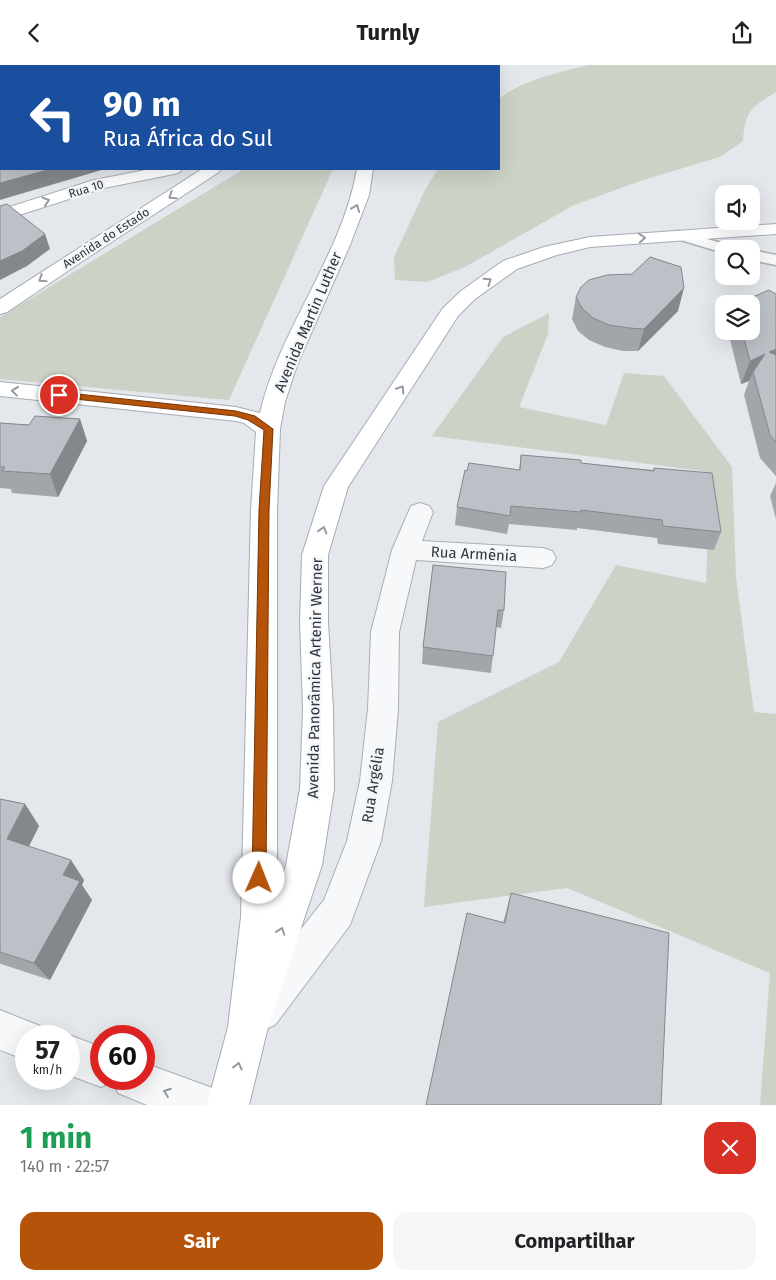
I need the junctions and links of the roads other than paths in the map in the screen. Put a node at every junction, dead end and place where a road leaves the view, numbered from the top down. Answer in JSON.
{"nodes":[{"id":1,"x":167,"y":170,"type":"edge"},
{"id":2,"x":211,"y":170,"type":"edge"},
{"id":3,"x":365,"y":170,"type":"edge"},
{"id":4,"x":0,"y":216,"type":"edge"},
{"id":5,"x":776,"y":229,"type":"edge"},
{"id":6,"x":679,"y":235,"type":"junction"},
{"id":7,"x":715,"y":246,"type":"edge"},
{"id":8,"x":760,"y":257,"type":"edge"},
{"id":9,"x":776,"y":260,"type":"edge"},
{"id":10,"x":0,"y":308,"type":"edge"},
{"id":11,"x":0,"y":389,"type":"edge"},
{"id":12,"x":268,"y":429,"type":"junction"},
{"id":13,"x":420,"y":512,"type":"dead end"},
{"id":14,"x":406,"y":550,"type":"junction"},
{"id":15,"x":543,"y":558,"type":"dead end"},
{"id":16,"x":248,"y":1027,"type":"junction"},
{"id":17,"x":0,"y":1030,"type":"edge"},
{"id":18,"x":15,"y":1036,"type":"edge"},
{"id":19,"x":155,"y":1087,"type":"edge"},
{"id":20,"x":203,"y":1105,"type":"edge"},
{"id":21,"x":228,"y":1105,"type":"edge"}],
"edges":[{"from":4,"to":1,"type":"main road","name":"Rua 10","one_way":true},
{"from":2,"to":10,"type":"main road","name":"Avenida do Estado","one_way":true},
{"from":12,"to":3,"type":"main road","name":"Avenida Martin Luther","one_way":true},
{"from":5,"to":6,"type":"main road","name":"Avenida Panorâmica Artenir Werner"},
{"from":6,"to":7,"type":"lane"},
{"from":16,"to":6,"type":"main road","name":"Avenida Panorâmica Artenir Werner","one_way":true},
{"from":8,"to":9,"type":"lane"},
{"from":12,"to":11,"type":"main road","one_way":true},
{"from":12,"to":16,"type":"main road","name":"Avenida Martin Luther"},
{"from":13,"to":14,"type":"street","name":"Rua Argélia"},
{"from":14,"to":15,"type":"street","name":"Rua Armênia"},
{"from":14,"to":16,"type":"street","name":"Rua Argélia"},
{"from":21,"to":16,"type":"main road","name":"Avenida Martin Luther","one_way":true},
{"from":17,"to":18,"type":"street"},
{"from":20,"to":19,"type":"street","one_way":true}]}
